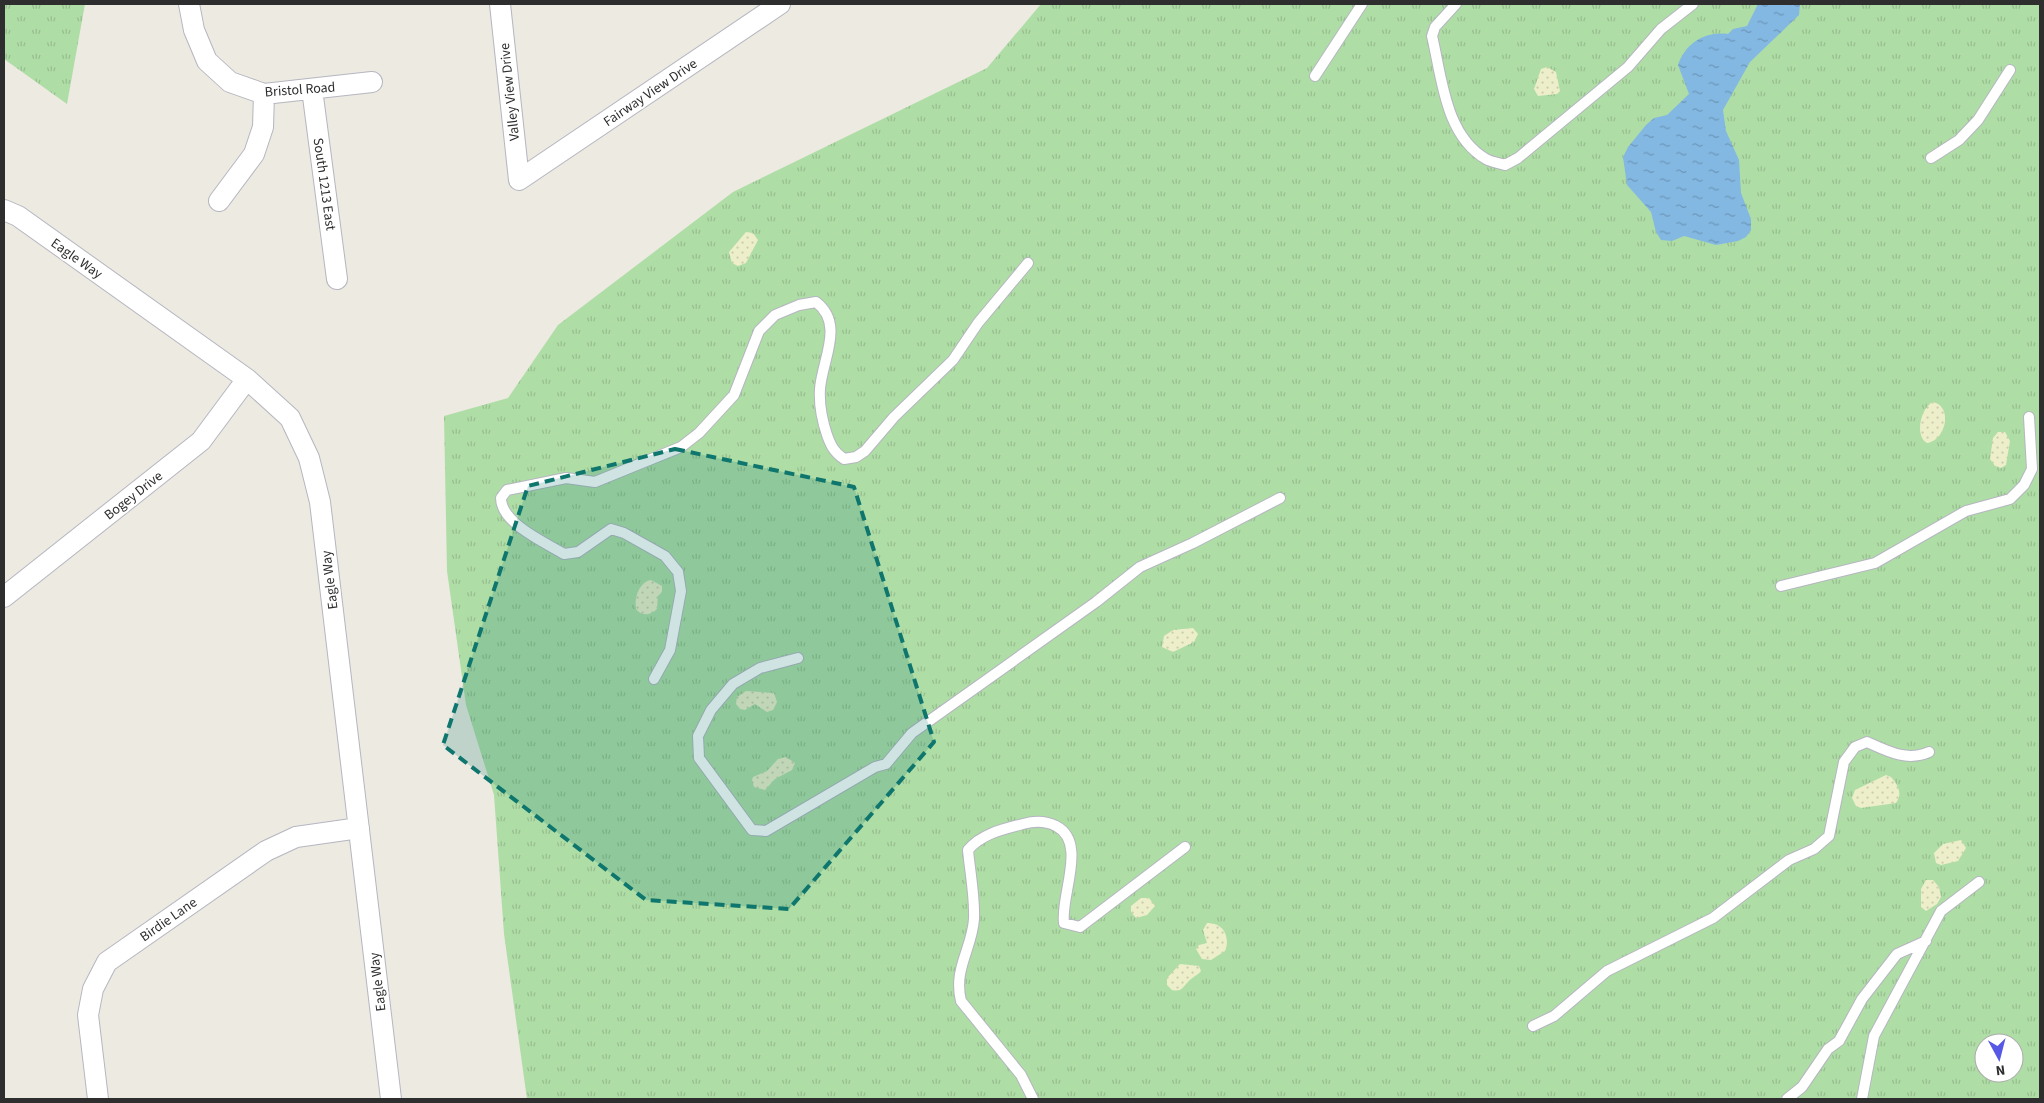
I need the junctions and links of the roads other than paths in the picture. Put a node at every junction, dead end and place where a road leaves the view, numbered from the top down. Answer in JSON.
{"nodes":[{"id":1,"x":189,"y":4,"type":"edge"},
{"id":2,"x":500,"y":4,"type":"edge"},
{"id":3,"x":780,"y":4,"type":"edge"},
{"id":4,"x":1362,"y":4,"type":"edge"},
{"id":5,"x":1456,"y":4,"type":"edge"},
{"id":6,"x":1692,"y":4,"type":"edge"},
{"id":7,"x":2010,"y":70,"type":"dead end"},
{"id":8,"x":1315,"y":76,"type":"dead end"},
{"id":9,"x":372,"y":82,"type":"dead end"},
{"id":10,"x":312,"y":89,"type":"junction"},
{"id":11,"x":264,"y":94,"type":"junction"},
{"id":12,"x":1931,"y":158,"type":"dead end"},
{"id":13,"x":519,"y":180,"type":"joint"},
{"id":14,"x":219,"y":201,"type":"dead end"},
{"id":15,"x":4,"y":210,"type":"edge"},
{"id":16,"x":1028,"y":263,"type":"dead end"},
{"id":17,"x":337,"y":279,"type":"dead end"},
{"id":18,"x":247,"y":379,"type":"junction"},
{"id":19,"x":2029,"y":417,"type":"dead end"},
{"id":20,"x":1280,"y":498,"type":"dead end"},
{"id":21,"x":1781,"y":586,"type":"dead end"},
{"id":22,"x":4,"y":597,"type":"edge"},
{"id":23,"x":798,"y":658,"type":"dead end"},
{"id":24,"x":654,"y":679,"type":"dead end"},
{"id":25,"x":1929,"y":752,"type":"dead end"},
{"id":26,"x":359,"y":828,"type":"junction"},
{"id":27,"x":1185,"y":847,"type":"dead end"},
{"id":28,"x":1979,"y":882,"type":"dead end"},
{"id":29,"x":1926,"y":941,"type":"junction"},
{"id":30,"x":1533,"y":1026,"type":"dead end"},
{"id":31,"x":98,"y":1099,"type":"edge"},
{"id":32,"x":392,"y":1099,"type":"edge"},
{"id":33,"x":1033,"y":1099,"type":"edge"},
{"id":34,"x":1787,"y":1099,"type":"edge"},
{"id":35,"x":1862,"y":1099,"type":"edge"}],
"edges":[{"from":1,"to":11,"type":"street","name":"Bristol Road"},
{"from":2,"to":13,"type":"street","name":"Valley View Drive"},
{"from":3,"to":13,"type":"street","name":"Fairway View Drive"},
{"from":4,"to":8,"type":"lane"},
{"from":5,"to":6,"type":"lane"},
{"from":7,"to":12,"type":"lane"},
{"from":9,"to":10,"type":"street","name":"Bristol Road"},
{"from":10,"to":11,"type":"street","name":"Bristol Road"},
{"from":10,"to":17,"type":"street","name":"South 1213 East"},
{"from":11,"to":14,"type":"street"},
{"from":15,"to":18,"type":"street","name":"Eagle Way"},
{"from":16,"to":24,"type":"lane"},
{"from":18,"to":22,"type":"street","name":"Bogey Drive"},
{"from":18,"to":26,"type":"street","name":"Eagle Way"},
{"from":19,"to":21,"type":"lane"},
{"from":20,"to":23,"type":"lane"},
{"from":25,"to":30,"type":"lane"},
{"from":26,"to":31,"type":"street","name":"Birdie Lane"},
{"from":26,"to":32,"type":"street","name":"Eagle Way"},
{"from":27,"to":33,"type":"lane"},
{"from":28,"to":29,"type":"lane"},
{"from":29,"to":34,"type":"lane"},
{"from":29,"to":35,"type":"lane"}]}
